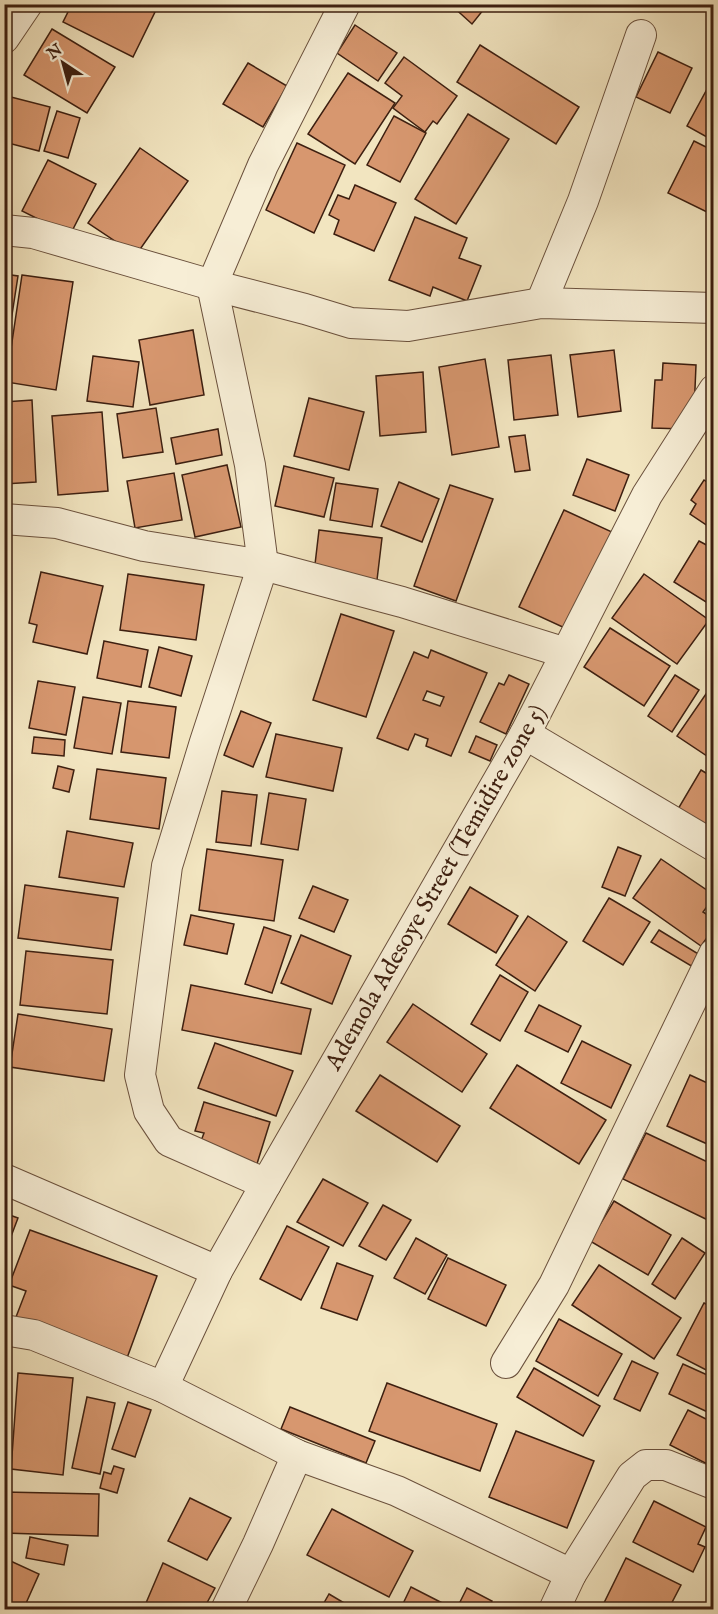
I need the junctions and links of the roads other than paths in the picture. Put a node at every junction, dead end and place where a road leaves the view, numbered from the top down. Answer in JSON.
{"nodes":[{"id":1,"x":27,"y":4,"type":"edge"},
{"id":2,"x":345,"y":4,"type":"edge"},
{"id":3,"x":641,"y":35,"type":"dead end"},
{"id":4,"x":4,"y":38,"type":"edge"},
{"id":5,"x":4,"y":230,"type":"edge"},
{"id":6,"x":212,"y":285,"type":"junction"},
{"id":7,"x":541,"y":303,"type":"junction"},
{"id":8,"x":714,"y":308,"type":"edge"},
{"id":9,"x":714,"y":390,"type":"edge"},
{"id":10,"x":4,"y":519,"type":"edge"},
{"id":11,"x":263,"y":565,"type":"junction"},
{"id":12,"x":566,"y":653,"type":"junction"},
{"id":13,"x":525,"y":734,"type":"junction"},
{"id":14,"x":714,"y":846,"type":"edge"},
{"id":15,"x":714,"y":954,"type":"edge"},
{"id":16,"x":4,"y":1179,"type":"edge"},
{"id":17,"x":266,"y":1184,"type":"junction"},
{"id":18,"x":218,"y":1271,"type":"junction"},
{"id":19,"x":4,"y":1330,"type":"edge"},
{"id":20,"x":506,"y":1363,"type":"dead end"},
{"id":21,"x":163,"y":1387,"type":"junction"},
{"id":22,"x":297,"y":1455,"type":"junction"},
{"id":23,"x":714,"y":1484,"type":"edge"},
{"id":24,"x":571,"y":1574,"type":"junction"},
{"id":25,"x":226,"y":1610,"type":"edge"},
{"id":26,"x":554,"y":1610,"type":"edge"}],
"edges":[{"from":1,"to":4,"type":"street"},
{"from":2,"to":6,"type":"street"},
{"from":3,"to":7,"type":"street"},
{"from":5,"to":6,"type":"street"},
{"from":6,"to":7,"type":"street"},
{"from":6,"to":11,"type":"street"},
{"from":7,"to":8,"type":"street"},
{"from":9,"to":12,"type":"street","name":"Ademola Adesoye Street (Temidire zone 5)"},
{"from":10,"to":11,"type":"street"},
{"from":11,"to":12,"type":"street"},
{"from":11,"to":17,"type":"street"},
{"from":12,"to":13,"type":"street","name":"Ademola Adesoye Street (Temidire zone 5)"},
{"from":13,"to":14,"type":"street"},
{"from":13,"to":17,"type":"street","name":"Ademola Adesoye Street (Temidire zone 5)"},
{"from":15,"to":20,"type":"street"},
{"from":16,"to":18,"type":"street"},
{"from":17,"to":18,"type":"street","name":"Ademola Adesoye Street (Temidire zone 5)"},
{"from":18,"to":21,"type":"street","name":"Ademola Adesoye Street (Temidire zone 5)"},
{"from":19,"to":21,"type":"street"},
{"from":21,"to":22,"type":"street"},
{"from":22,"to":24,"type":"street"},
{"from":22,"to":25,"type":"street"},
{"from":23,"to":24,"type":"street"},
{"from":24,"to":26,"type":"street"}]}
